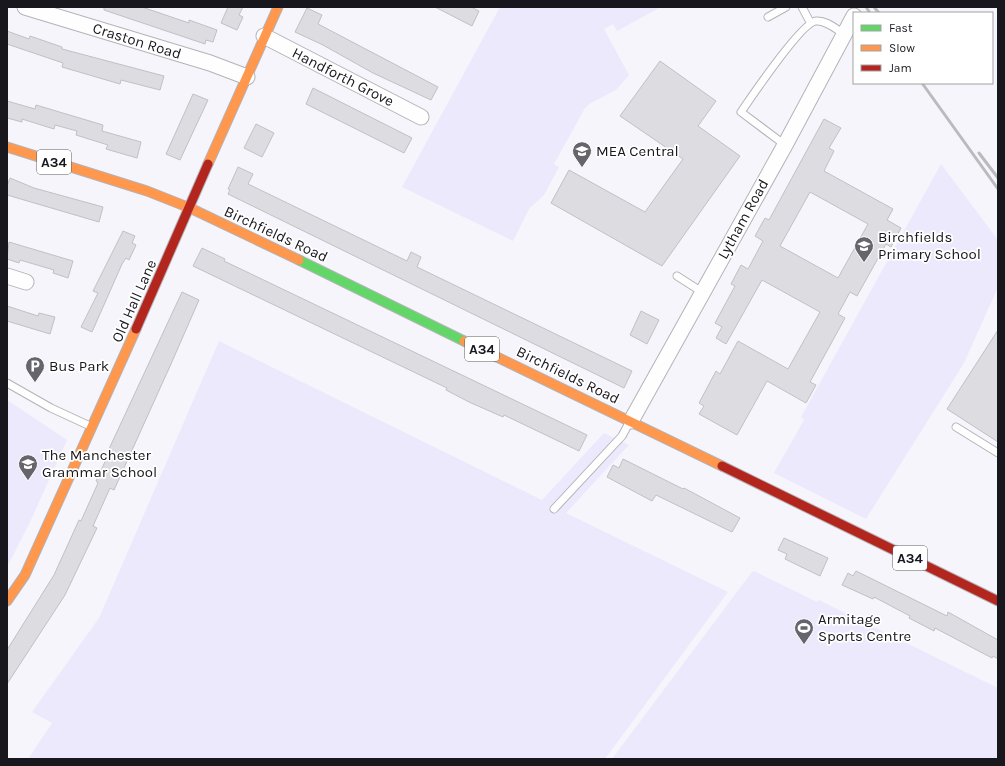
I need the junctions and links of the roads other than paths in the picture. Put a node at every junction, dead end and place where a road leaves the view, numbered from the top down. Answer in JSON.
{"nodes":[{"id":1,"x":25,"y":7,"type":"edge"},
{"id":2,"x":278,"y":7,"type":"edge"},
{"id":3,"x":786,"y":7,"type":"edge"},
{"id":4,"x":802,"y":7,"type":"edge"},
{"id":5,"x":768,"y":17,"type":"dead end"},
{"id":6,"x":853,"y":18,"type":"edge"},
{"id":7,"x":810,"y":22,"type":"junction"},
{"id":8,"x":844,"y":34,"type":"junction"},
{"id":9,"x":264,"y":36,"type":"junction"},
{"id":10,"x":247,"y":77,"type":"junction"},
{"id":11,"x":421,"y":117,"type":"dead end"},
{"id":12,"x":784,"y":145,"type":"junction"},
{"id":13,"x":7,"y":147,"type":"edge"},
{"id":14,"x":190,"y":208,"type":"junction"},
{"id":15,"x":7,"y":276,"type":"edge"},
{"id":16,"x":677,"y":276,"type":"dead end"},
{"id":17,"x":26,"y":282,"type":"dead end"},
{"id":18,"x":702,"y":292,"type":"junction"},
{"id":19,"x":7,"y":383,"type":"edge"},
{"id":20,"x":630,"y":421,"type":"junction"},
{"id":21,"x":92,"y":427,"type":"junction"},
{"id":22,"x":956,"y":427,"type":"dead end"},
{"id":23,"x":998,"y":453,"type":"edge"},
{"id":24,"x":554,"y":509,"type":"dead end"},
{"id":25,"x":996,"y":597,"type":"edge"},
{"id":26,"x":7,"y":601,"type":"edge"}],
"edges":[{"from":1,"to":10,"type":"street","name":"Craston Road"},
{"from":2,"to":9,"type":"main road","name":"Old Hall Lane"},
{"from":3,"to":5,"type":"lane"},
{"from":4,"to":7,"type":"lane"},
{"from":6,"to":8,"type":"street","name":"Lytham Road"},
{"from":7,"to":8,"type":"lane"},
{"from":7,"to":12,"type":"lane"},
{"from":8,"to":12,"type":"street","name":"Lytham Road"},
{"from":9,"to":10,"type":"main road","name":"Old Hall Lane"},
{"from":9,"to":11,"type":"street","name":"Handforth Grove"},
{"from":10,"to":14,"type":"main road","name":"Old Hall Lane"},
{"from":12,"to":18,"type":"street","name":"Lytham Road"},
{"from":13,"to":14,"type":"main road","name":"Birchfields Road","number":"A34"},
{"from":14,"to":20,"type":"main road","name":"Birchfields Road","number":"A34"},
{"from":14,"to":21,"type":"main road","name":"Old Hall Lane"},
{"from":15,"to":17,"type":"street"},
{"from":16,"to":18,"type":"lane"},
{"from":18,"to":20,"type":"street","name":"Lytham Road"},
{"from":19,"to":21,"type":"lane"},
{"from":20,"to":24,"type":"lane"},
{"from":20,"to":25,"type":"main road","name":"Birchfields Road","number":"A34"},
{"from":21,"to":26,"type":"main road","name":"Old Hall Lane"},
{"from":22,"to":23,"type":"lane"}]}
